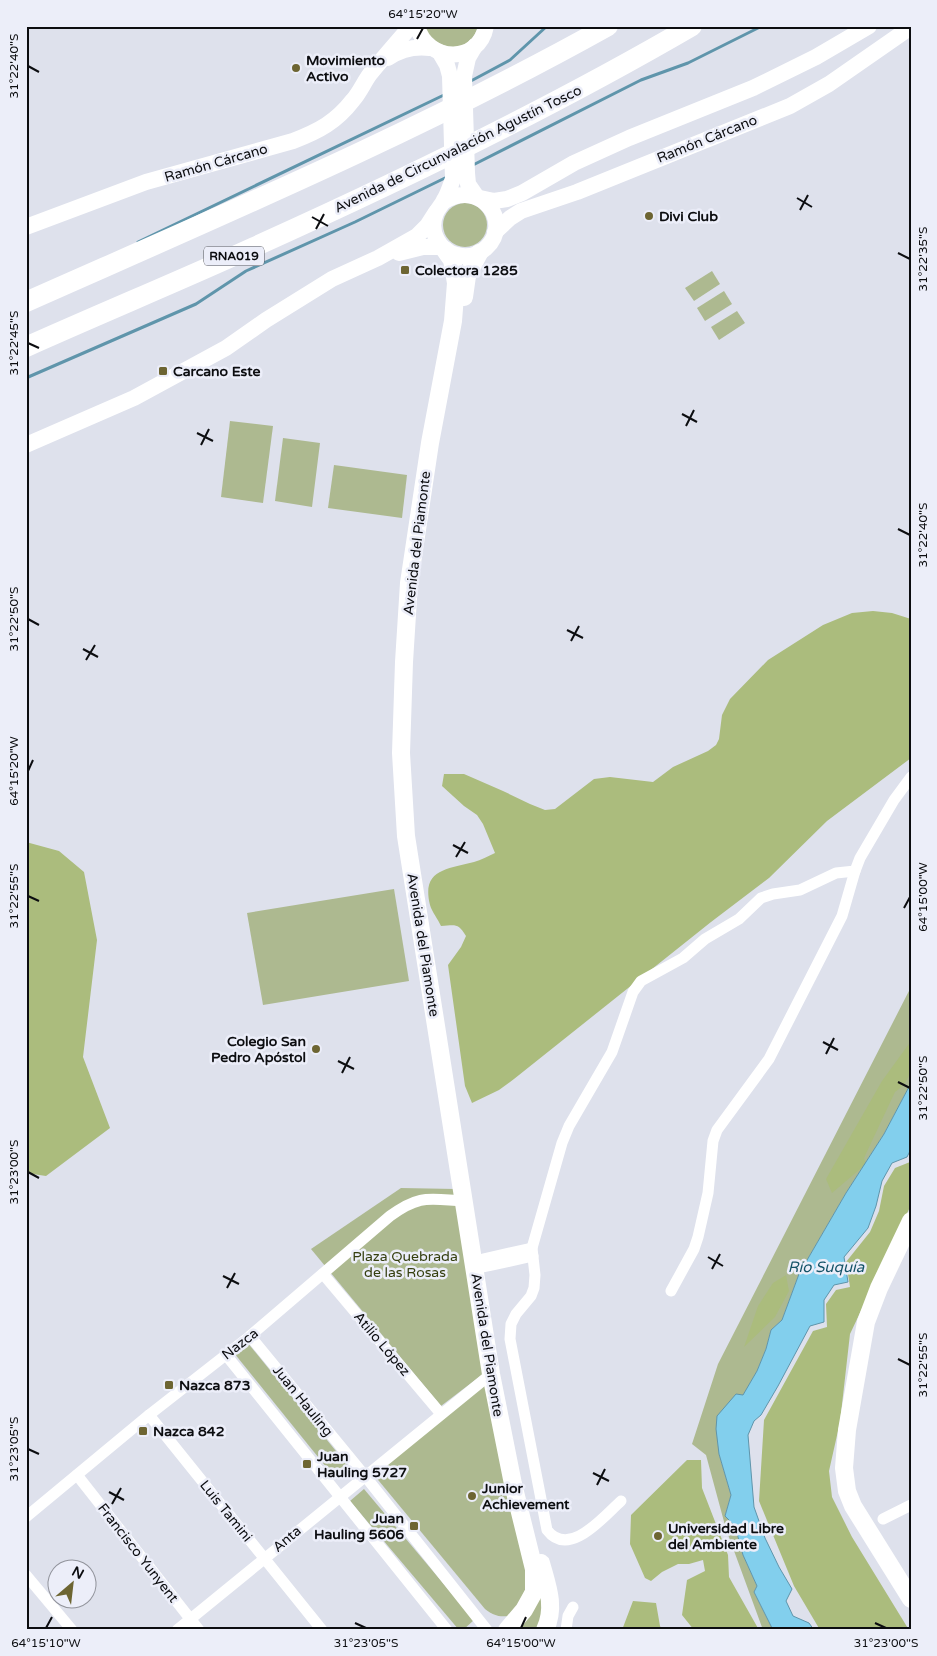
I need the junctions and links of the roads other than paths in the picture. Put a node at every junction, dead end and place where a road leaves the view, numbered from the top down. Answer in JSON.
{"nodes":[{"id":1,"x":410,"y":26,"type":"edge"},
{"id":2,"x":417,"y":26,"type":"edge"},
{"id":3,"x":486,"y":26,"type":"edge"},
{"id":4,"x":608,"y":26,"type":"edge"},
{"id":5,"x":692,"y":26,"type":"edge"},
{"id":6,"x":870,"y":26,"type":"edge"},
{"id":7,"x":911,"y":27,"type":"edge"},
{"id":8,"x":475,"y":46,"type":"junction"},
{"id":9,"x":435,"y":50,"type":"junction"},
{"id":10,"x":379,"y":63,"type":"junction"},
{"id":11,"x":457,"y":76,"type":"junction"},
{"id":12,"x":460,"y":176,"type":"junction"},
{"id":13,"x":478,"y":198,"type":"junction"},
{"id":14,"x":440,"y":207,"type":"junction"},
{"id":15,"x":26,"y":227,"type":"edge"},
{"id":16,"x":495,"y":232,"type":"junction"},
{"id":17,"x":443,"y":248,"type":"junction"},
{"id":18,"x":479,"y":253,"type":"junction"},
{"id":19,"x":378,"y":258,"type":"junction"},
{"id":20,"x":26,"y":302,"type":"edge"},
{"id":21,"x":26,"y":347,"type":"edge"},
{"id":22,"x":26,"y":445,"type":"edge"},
{"id":23,"x":911,"y":777,"type":"edge"},
{"id":24,"x":855,"y":872,"type":"junction"},
{"id":25,"x":463,"y":1201,"type":"junction"},
{"id":26,"x":911,"y":1221,"type":"edge"},
{"id":27,"x":533,"y":1252,"type":"junction"},
{"id":28,"x":483,"y":1263,"type":"junction"},
{"id":29,"x":323,"y":1274,"type":"junction"},
{"id":30,"x":671,"y":1291,"type":"dead end"},
{"id":31,"x":250,"y":1336,"type":"junction"},
{"id":32,"x":226,"y":1355,"type":"junction"},
{"id":33,"x":491,"y":1374,"type":"junction"},
{"id":34,"x":441,"y":1414,"type":"junction"},
{"id":35,"x":149,"y":1415,"type":"junction"},
{"id":36,"x":77,"y":1475,"type":"junction"},
{"id":37,"x":365,"y":1476,"type":"junction"},
{"id":38,"x":340,"y":1496,"type":"junction"},
{"id":39,"x":621,"y":1501,"type":"dead end"},
{"id":40,"x":911,"y":1505,"type":"edge"},
{"id":41,"x":26,"y":1517,"type":"edge"},
{"id":42,"x":883,"y":1519,"type":"dead end"},
{"id":43,"x":264,"y":1559,"type":"junction"},
{"id":44,"x":26,"y":1575,"type":"edge"},
{"id":45,"x":911,"y":1599,"type":"edge"},
{"id":46,"x":572,"y":1607,"type":"dead end"},
{"id":47,"x":190,"y":1619,"type":"junction"},
{"id":48,"x":72,"y":1630,"type":"edge"},
{"id":49,"x":177,"y":1630,"type":"edge"},
{"id":50,"x":199,"y":1630,"type":"edge"},
{"id":51,"x":322,"y":1630,"type":"edge"},
{"id":52,"x":448,"y":1630,"type":"edge"},
{"id":53,"x":487,"y":1630,"type":"edge"},
{"id":54,"x":506,"y":1630,"type":"edge"},
{"id":55,"x":545,"y":1630,"type":"edge"},
{"id":56,"x":566,"y":1630,"type":"edge"}],
"edges":[{"from":1,"to":10,"type":"main road","name":"Ramón Cárcano"},
{"from":2,"to":9,"type":"main road"},
{"from":3,"to":8,"type":"main road"},
{"from":4,"to":20,"type":"highway"},
{"from":5,"to":21,"type":"highway","name":"Avenida de Circunvalación Agustín Tosco","number":"RNA019"},
{"from":6,"to":13,"type":"main road"},
{"from":7,"to":16,"type":"main road","name":"Ramón Cárcano"},
{"from":8,"to":9,"type":"main road","name":"Ramón Cárcano"},
{"from":8,"to":11,"type":"main road"},
{"from":9,"to":10,"type":"main road","name":"Ramón Cárcano"},
{"from":9,"to":11,"type":"main road"},
{"from":10,"to":15,"type":"main road","name":"Ramón Cárcano"},
{"from":11,"to":12,"type":"main road"},
{"from":12,"to":13,"type":"main road"},
{"from":12,"to":14,"type":"main road"},
{"from":13,"to":14,"type":"main road"},
{"from":13,"to":16,"type":"main road"},
{"from":14,"to":17,"type":"main road"},
{"from":14,"to":19,"type":"main road"},
{"from":16,"to":18,"type":"main road"},
{"from":17,"to":18,"type":"main road"},
{"from":17,"to":19,"type":"main road"},
{"from":17,"to":25,"type":"main road","name":"Avenida del Piamonte"},
{"from":18,"to":28,"type":"main road","name":"Avenida del Piamonte"},
{"from":19,"to":22,"type":"main road"},
{"from":23,"to":24,"type":"street"},
{"from":24,"to":27,"type":"street"},
{"from":24,"to":30,"type":"street"},
{"from":25,"to":29,"type":"street","name":"Nazca"},
{"from":25,"to":33,"type":"main road","name":"Avenida del Piamonte"},
{"from":26,"to":45,"type":"main road"},
{"from":27,"to":28,"type":"street"},
{"from":27,"to":39,"type":"street"},
{"from":28,"to":55,"type":"main road","name":"Avenida del Piamonte"},
{"from":29,"to":31,"type":"street","name":"Nazca"},
{"from":29,"to":34,"type":"street","name":"Atilio López"},
{"from":31,"to":32,"type":"street","name":"Nazca"},
{"from":31,"to":37,"type":"street","name":"Juan Hauling"},
{"from":32,"to":35,"type":"street","name":"Nazca"},
{"from":32,"to":38,"type":"street"},
{"from":33,"to":34,"type":"street","name":"Anta"},
{"from":33,"to":54,"type":"main road","name":"Avenida del Piamonte"},
{"from":34,"to":37,"type":"street","name":"Anta"},
{"from":35,"to":36,"type":"street","name":"Nazca"},
{"from":35,"to":43,"type":"street","name":"Luis Tamini"},
{"from":36,"to":41,"type":"street","name":"Nazca"},
{"from":36,"to":47,"type":"street","name":"Francisco Yunyent"},
{"from":37,"to":38,"type":"street","name":"Anta"},
{"from":37,"to":53,"type":"street","name":"Juan Hauling"},
{"from":38,"to":43,"type":"street","name":"Anta"},
{"from":38,"to":52,"type":"street"},
{"from":40,"to":42,"type":"street"},
{"from":43,"to":47,"type":"street","name":"Anta"},
{"from":43,"to":51,"type":"street","name":"Luis Tamini"},
{"from":44,"to":48,"type":"street"},
{"from":46,"to":56,"type":"street"},
{"from":47,"to":49,"type":"street","name":"Anta"},
{"from":47,"to":50,"type":"street","name":"Francisco Yunyent"}]}
